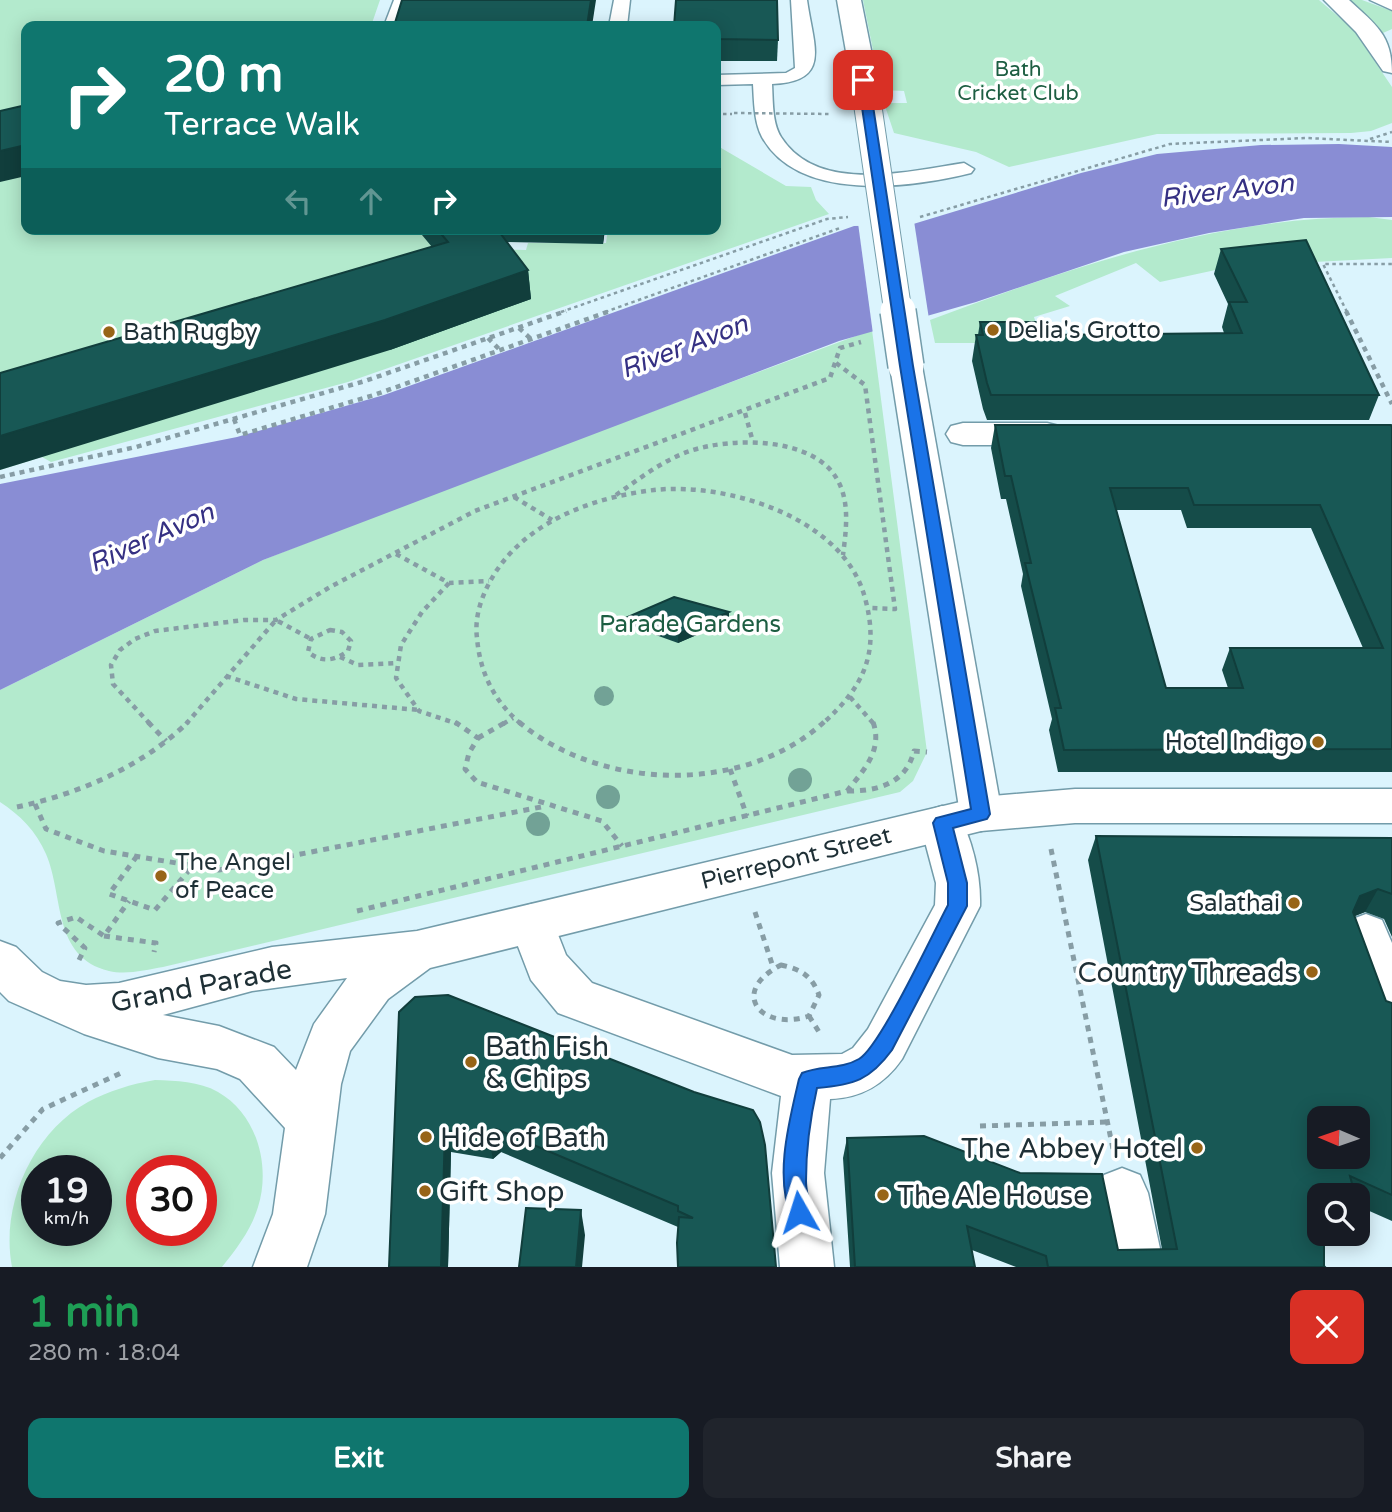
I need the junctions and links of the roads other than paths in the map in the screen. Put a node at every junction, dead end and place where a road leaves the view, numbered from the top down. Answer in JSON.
{"nodes":[{"id":1,"x":402,"y":0,"type":"edge"},
{"id":2,"x":622,"y":0,"type":"edge"},
{"id":3,"x":786,"y":0,"type":"edge"},
{"id":4,"x":799,"y":0,"type":"edge"},
{"id":5,"x":849,"y":0,"type":"edge"},
{"id":6,"x":1336,"y":0,"type":"edge"},
{"id":7,"x":1378,"y":0,"type":"edge"},
{"id":8,"x":1392,"y":5,"type":"edge"},
{"id":9,"x":395,"y":21,"type":"edge"},
{"id":10,"x":619,"y":21,"type":"edge"},
{"id":11,"x":1388,"y":51,"type":"edge"},
{"id":12,"x":721,"y":79,"type":"edge"},
{"id":13,"x":761,"y":79,"type":"junction"},
{"id":14,"x":789,"y":79,"type":"junction"},
{"id":15,"x":964,"y":169,"type":"dead end"},
{"id":16,"x":963,"y":434,"type":"dead end"},
{"id":17,"x":1074,"y":434,"type":"edge"},
{"id":18,"x":1392,"y":806,"type":"edge"},
{"id":19,"x":962,"y":818,"type":"junction"},
{"id":20,"x":532,"y":923,"type":"junction"},
{"id":21,"x":1366,"y":934,"type":"dead end"},
{"id":22,"x":418,"y":951,"type":"junction"},
{"id":23,"x":0,"y":961,"type":"edge"},
{"id":24,"x":63,"y":986,"type":"junction"},
{"id":25,"x":1392,"y":1007,"type":"edge"},
{"id":26,"x":815,"y":1057,"type":"junction"},
{"id":27,"x":313,"y":1123,"type":"junction"},
{"id":28,"x":1122,"y":1193,"type":"road end"},
{"id":29,"x":280,"y":1267,"type":"edge"},
{"id":30,"x":807,"y":1267,"type":"edge"},
{"id":31,"x":1137,"y":1267,"type":"edge"}],
"edges":[{"from":1,"to":9,"type":"lane"},
{"from":2,"to":10,"type":"lane"},
{"from":3,"to":14,"type":"lane"},
{"from":4,"to":14,"type":"lane"},
{"from":5,"to":19,"type":"street","bridge":true},
{"from":6,"to":11,"type":"street"},
{"from":7,"to":8,"type":"lane"},
{"from":12,"to":13,"type":"lane"},
{"from":13,"to":14,"type":"lane"},
{"from":13,"to":15,"type":"lane"},
{"from":16,"to":17,"type":"street"},
{"from":18,"to":19,"type":"street","name":"Pierrepont Street"},
{"from":19,"to":20,"type":"street","name":"Pierrepont Street"},
{"from":19,"to":26,"type":"street"},
{"from":20,"to":22,"type":"street","name":"Pierrepont Street"},
{"from":20,"to":26,"type":"street"},
{"from":21,"to":25,"type":"street"},
{"from":22,"to":24,"type":"street","name":"Grand Parade"},
{"from":22,"to":27,"type":"street","name":"Pierrepont Street"},
{"from":23,"to":24,"type":"street","name":"Grand Parade"},
{"from":24,"to":27,"type":"street"},
{"from":26,"to":30,"type":"street"},
{"from":27,"to":29,"type":"street","name":"Pierrepont Street"},
{"from":28,"to":31,"type":"street"}]}
